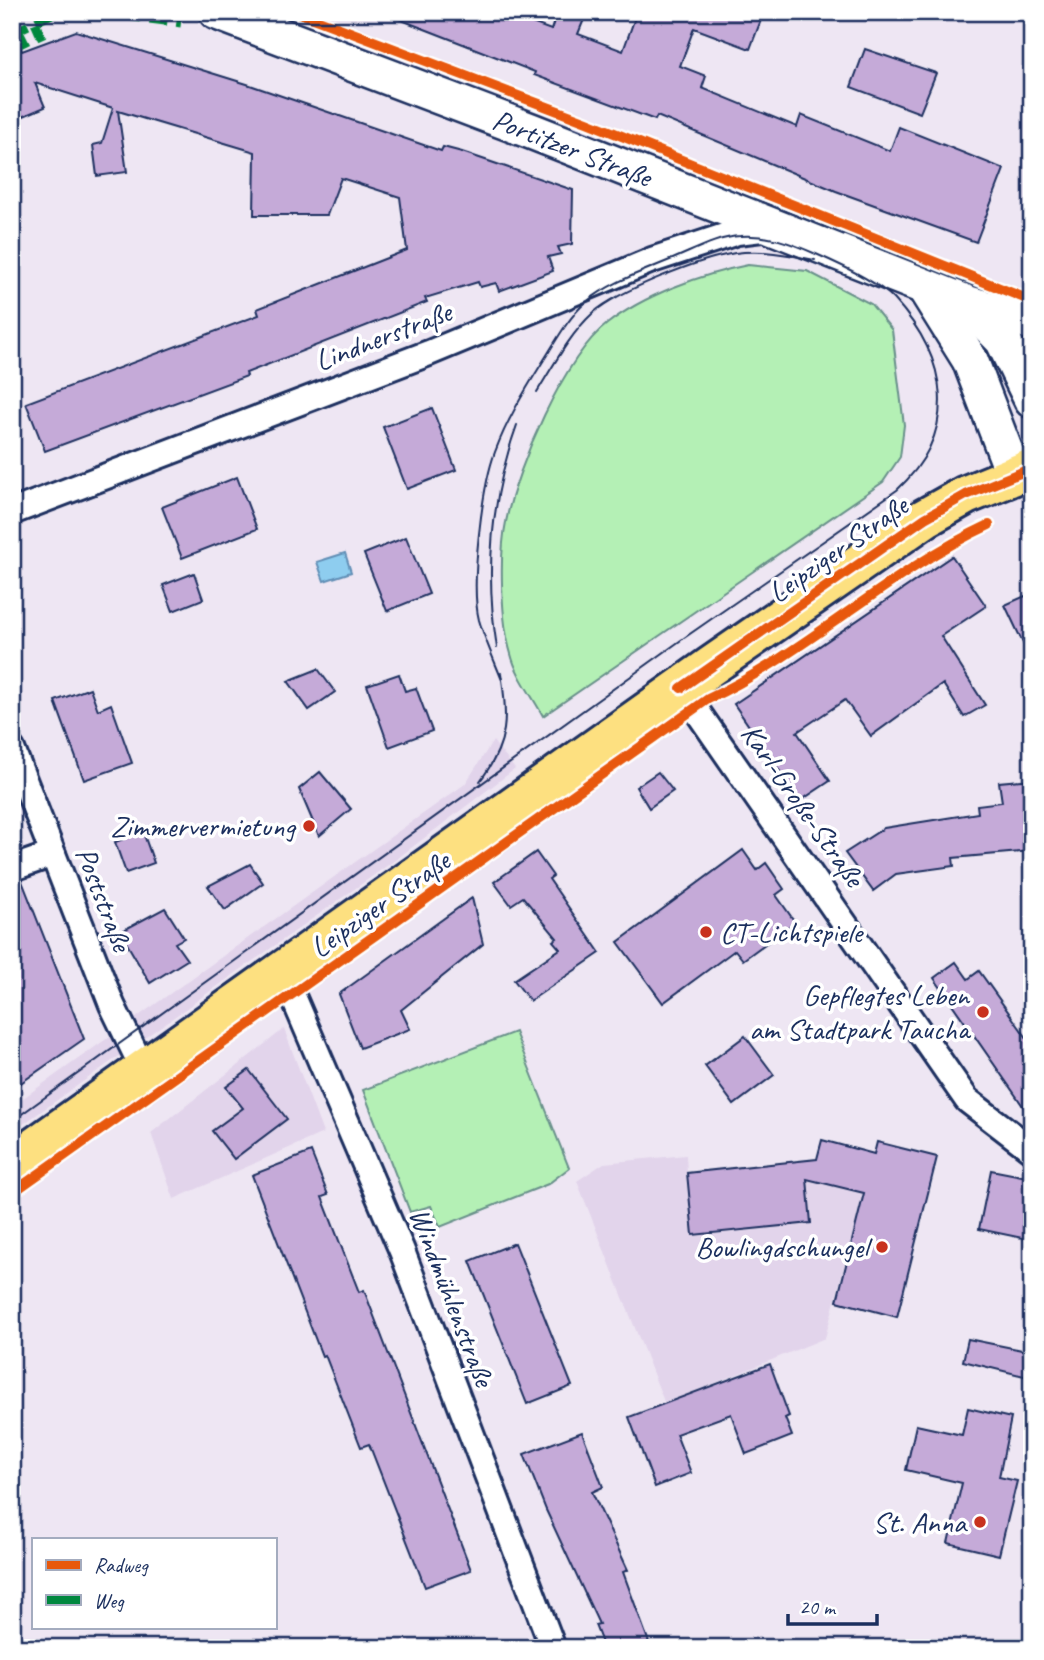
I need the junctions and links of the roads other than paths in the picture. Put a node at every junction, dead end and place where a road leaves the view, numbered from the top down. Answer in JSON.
{"nodes":[{"id":1,"x":217,"y":12,"type":"edge"},
{"id":2,"x":778,"y":228,"type":"junction"},
{"id":3,"x":925,"y":288,"type":"junction"},
{"id":4,"x":969,"y":304,"type":"junction"},
{"id":5,"x":1032,"y":322,"type":"edge"},
{"id":6,"x":1032,"y":400,"type":"edge"},
{"id":7,"x":1023,"y":472,"type":"edge"},
{"id":8,"x":12,"y":512,"type":"edge"},
{"id":9,"x":681,"y":688,"type":"junction"},
{"id":10,"x":12,"y":749,"type":"edge"},
{"id":11,"x":53,"y":854,"type":"junction"},
{"id":12,"x":16,"y":867,"type":"dead end"},
{"id":13,"x":283,"y":973,"type":"junction"},
{"id":14,"x":143,"y":1069,"type":"junction"},
{"id":15,"x":1032,"y":1150,"type":"edge"},
{"id":16,"x":12,"y":1163,"type":"edge"},
{"id":17,"x":553,"y":1648,"type":"edge"}],
"edges":[{"from":1,"to":2,"type":"main road","name":"Portitzer Straße"},
{"from":2,"to":3,"type":"main road","name":"Portitzer Straße"},
{"from":2,"to":8,"type":"street","name":"Lindnerstraße"},
{"from":3,"to":4,"type":"main road","name":"Portitzer Straße"},
{"from":3,"to":7,"type":"main road"},
{"from":4,"to":5,"type":"main road","name":"Portitzer Straße"},
{"from":4,"to":6,"type":"main road","name":"Portitzer Straße"},
{"from":7,"to":9,"type":"main road","name":"Leipziger Straße"},
{"from":9,"to":13,"type":"main road","name":"Leipziger Straße"},
{"from":9,"to":15,"type":"street","name":"Karl-Große-Straße"},
{"from":10,"to":11,"type":"street","name":"Poststraße"},
{"from":11,"to":12,"type":"street"},
{"from":11,"to":14,"type":"street","name":"Poststraße"},
{"from":13,"to":14,"type":"main road","name":"Leipziger Straße"},
{"from":13,"to":17,"type":"street","name":"Windmühlenstraße"},
{"from":14,"to":16,"type":"main road","name":"Leipziger Straße"}]}
